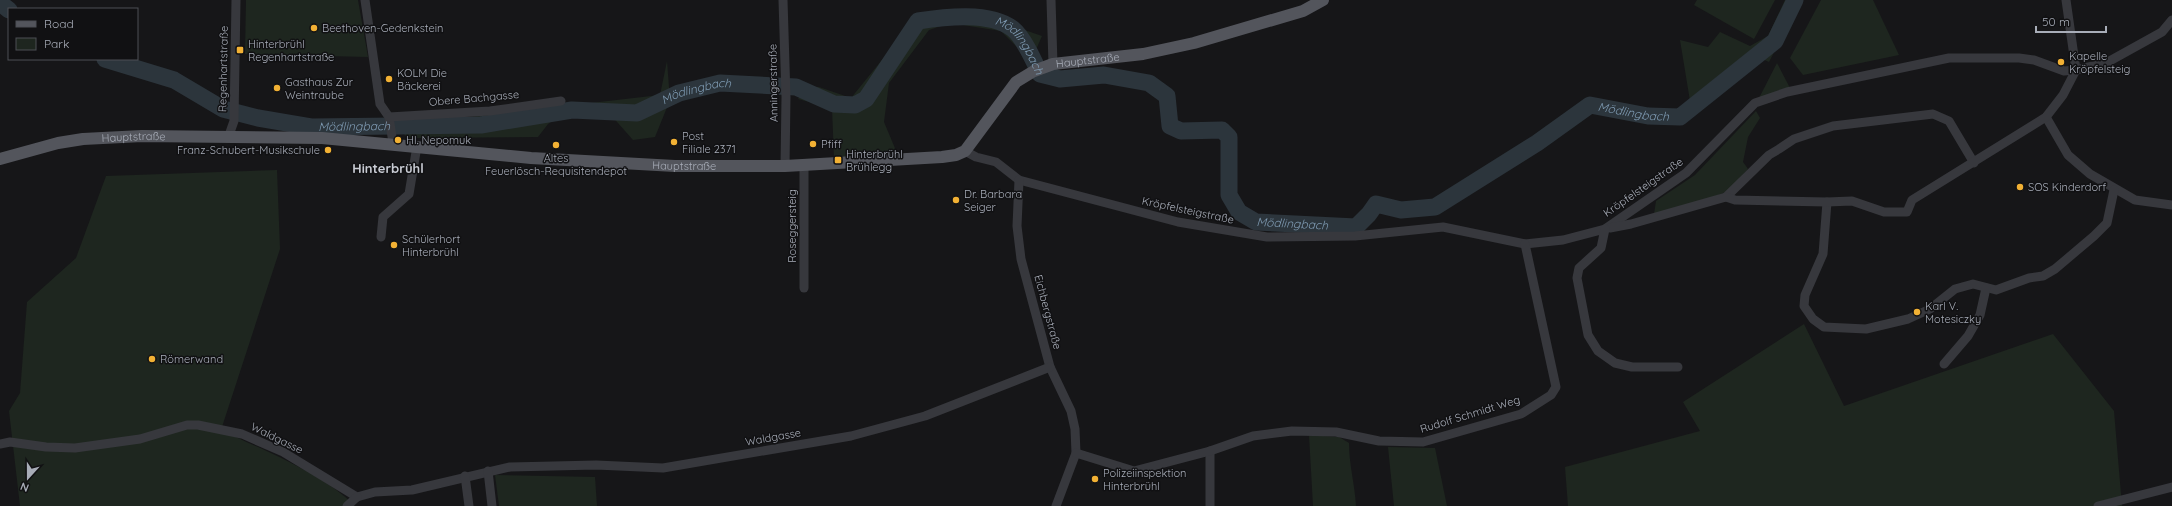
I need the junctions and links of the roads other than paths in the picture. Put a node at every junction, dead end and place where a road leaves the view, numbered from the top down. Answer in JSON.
{"nodes":[{"id":1,"x":236,"y":0,"type":"edge"},
{"id":2,"x":365,"y":0,"type":"edge"},
{"id":3,"x":783,"y":0,"type":"edge"},
{"id":4,"x":1051,"y":0,"type":"edge"},
{"id":5,"x":1323,"y":0,"type":"edge"},
{"id":6,"x":2066,"y":0,"type":"edge"},
{"id":7,"x":2172,"y":20,"type":"edge"},
{"id":8,"x":1043,"y":67,"type":"junction"},
{"id":9,"x":2076,"y":70,"type":"junction"},
{"id":10,"x":561,"y":101,"type":"dead end"},
{"id":11,"x":2046,"y":116,"type":"junction"},
{"id":12,"x":389,"y":120,"type":"junction"},
{"id":13,"x":228,"y":138,"type":"junction"},
{"id":14,"x":393,"y":139,"type":"junction"},
{"id":15,"x":417,"y":146,"type":"junction"},
{"id":16,"x":964,"y":151,"type":"junction"},
{"id":17,"x":0,"y":159,"type":"edge"},
{"id":18,"x":1974,"y":163,"type":"junction"},
{"id":19,"x":804,"y":165,"type":"junction"},
{"id":20,"x":785,"y":166,"type":"junction"},
{"id":21,"x":1020,"y":180,"type":"junction"},
{"id":22,"x":2114,"y":190,"type":"junction"},
{"id":23,"x":1726,"y":197,"type":"junction"},
{"id":24,"x":1827,"y":202,"type":"junction"},
{"id":25,"x":2172,"y":205,"type":"edge"},
{"id":26,"x":1605,"y":229,"type":"junction"},
{"id":27,"x":381,"y":237,"type":"dead end"},
{"id":28,"x":1524,"y":244,"type":"junction"},
{"id":29,"x":804,"y":288,"type":"dead end"},
{"id":30,"x":1986,"y":288,"type":"junction"},
{"id":31,"x":1944,"y":364,"type":"dead end"},
{"id":32,"x":1050,"y":367,"type":"junction"},
{"id":33,"x":1678,"y":367,"type":"dead end"},
{"id":34,"x":0,"y":444,"type":"edge"},
{"id":35,"x":1210,"y":451,"type":"junction"},
{"id":36,"x":1076,"y":452,"type":"junction"},
{"id":37,"x":488,"y":471,"type":"junction"},
{"id":38,"x":465,"y":476,"type":"junction"},
{"id":39,"x":2172,"y":487,"type":"edge"},
{"id":40,"x":357,"y":497,"type":"junction"},
{"id":41,"x":347,"y":506,"type":"edge"},
{"id":42,"x":469,"y":506,"type":"edge"},
{"id":43,"x":492,"y":506,"type":"edge"},
{"id":44,"x":1056,"y":506,"type":"edge"},
{"id":45,"x":1210,"y":506,"type":"edge"},
{"id":46,"x":2098,"y":506,"type":"edge"}],
"edges":[{"from":1,"to":13,"type":"street","name":"Regenhartstraße"},
{"from":2,"to":12,"type":"street"},
{"from":3,"to":20,"type":"street","name":"Anningerstraße"},
{"from":4,"to":8,"type":"street"},
{"from":5,"to":8,"type":"main road","name":"Hauptstraße"},
{"from":6,"to":9,"type":"street"},
{"from":7,"to":9,"type":"street","name":"Kröpfelsteigstraße"},
{"from":8,"to":16,"type":"main road","name":"Hauptstraße"},
{"from":9,"to":11,"type":"street"},
{"from":9,"to":26,"type":"street","name":"Kröpfelsteigstraße"},
{"from":10,"to":12,"type":"street","name":"Obere Bachgasse"},
{"from":11,"to":18,"type":"street"},
{"from":11,"to":22,"type":"street"},
{"from":12,"to":14,"type":"street"},
{"from":13,"to":14,"type":"main road","name":"Hauptstraße"},
{"from":13,"to":17,"type":"main road","name":"Hauptstraße"},
{"from":14,"to":15,"type":"main road","name":"Hauptstraße"},
{"from":15,"to":20,"type":"main road","name":"Hauptstraße"},
{"from":15,"to":27,"type":"street"},
{"from":16,"to":19,"type":"main road","name":"Hauptstraße"},
{"from":16,"to":21,"type":"street"},
{"from":18,"to":23,"type":"street"},
{"from":18,"to":24,"type":"street"},
{"from":19,"to":20,"type":"main road","name":"Hauptstraße"},
{"from":19,"to":29,"type":"street","name":"Roseggersteig"},
{"from":21,"to":28,"type":"street","name":"Kröpfelsteigstraße"},
{"from":21,"to":32,"type":"street","name":"Eichbergstraße"},
{"from":22,"to":25,"type":"street"},
{"from":22,"to":30,"type":"street"},
{"from":23,"to":24,"type":"street"},
{"from":23,"to":26,"type":"street"},
{"from":24,"to":30,"type":"street"},
{"from":26,"to":28,"type":"street","name":"Kröpfelsteigstraße"},
{"from":26,"to":33,"type":"street"},
{"from":28,"to":35,"type":"street","name":"Rudolf Schmidt Weg"},
{"from":30,"to":31,"type":"street"},
{"from":32,"to":36,"type":"street","name":"Eichbergstraße"},
{"from":32,"to":37,"type":"street","name":"Waldgasse"},
{"from":34,"to":40,"type":"street","name":"Waldgasse"},
{"from":35,"to":36,"type":"street","name":"Rudolf Schmidt Weg"},
{"from":35,"to":45,"type":"street"},
{"from":36,"to":44,"type":"street","name":"Eichbergstraße"},
{"from":37,"to":38,"type":"street","name":"Waldgasse"},
{"from":37,"to":43,"type":"street"},
{"from":38,"to":40,"type":"street","name":"Waldgasse"},
{"from":38,"to":42,"type":"street"},
{"from":39,"to":46,"type":"street"},
{"from":40,"to":41,"type":"street"}]}
